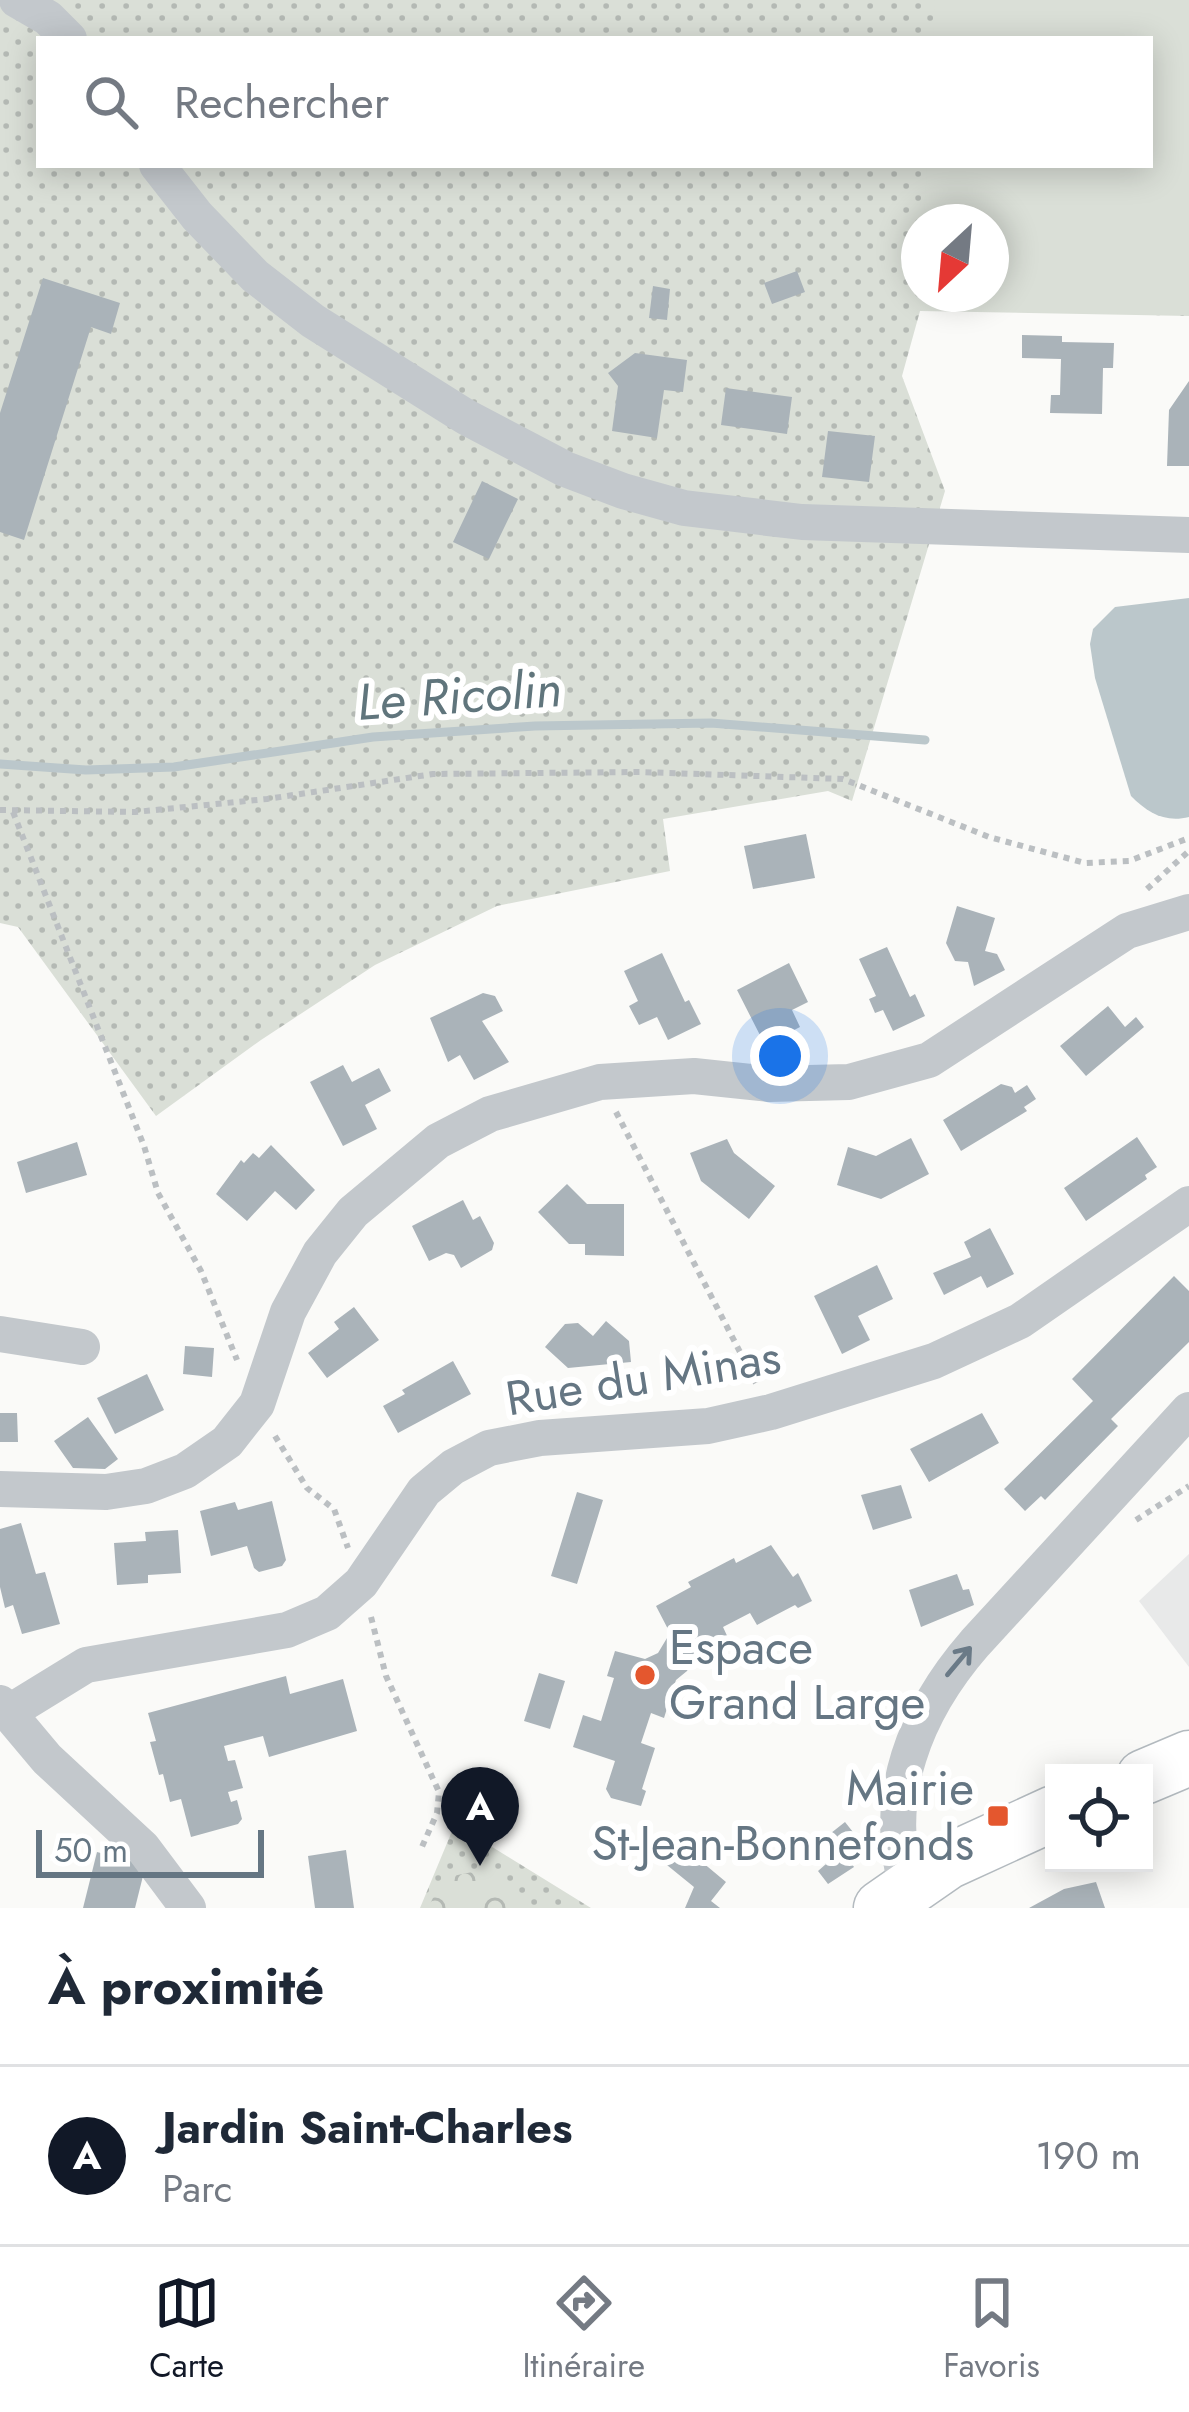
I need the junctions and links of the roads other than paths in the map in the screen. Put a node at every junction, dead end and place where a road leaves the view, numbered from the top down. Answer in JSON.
{"nodes":[{"id":1,"x":17,"y":0,"type":"edge"},
{"id":2,"x":66,"y":36,"type":"edge"},
{"id":3,"x":160,"y":168,"type":"edge"},
{"id":4,"x":1189,"y":535,"type":"edge"},
{"id":5,"x":1189,"y":912,"type":"edge"},
{"id":6,"x":1189,"y":1204,"type":"edge"},
{"id":7,"x":0,"y":1334,"type":"edge"},
{"id":8,"x":82,"y":1347,"type":"dead end"},
{"id":9,"x":1189,"y":1410,"type":"edge"},
{"id":10,"x":0,"y":1489,"type":"edge"},
{"id":11,"x":4,"y":1708,"type":"edge"},
{"id":12,"x":1045,"y":1818,"type":"edge"},
{"id":13,"x":923,"y":1884,"type":"edge"},
{"id":14,"x":188,"y":1908,"type":"edge"}],
"edges":[{"from":1,"to":2,"type":"street"},
{"from":3,"to":4,"type":"street"},
{"from":5,"to":10,"type":"street"},
{"from":6,"to":11,"type":"street","name":"Rue du Minas"},
{"from":7,"to":8,"type":"street"},
{"from":13,"to":9,"type":"street","one_way":true},
{"from":11,"to":14,"type":"street"},
{"from":12,"to":13,"type":"main road"}]}
